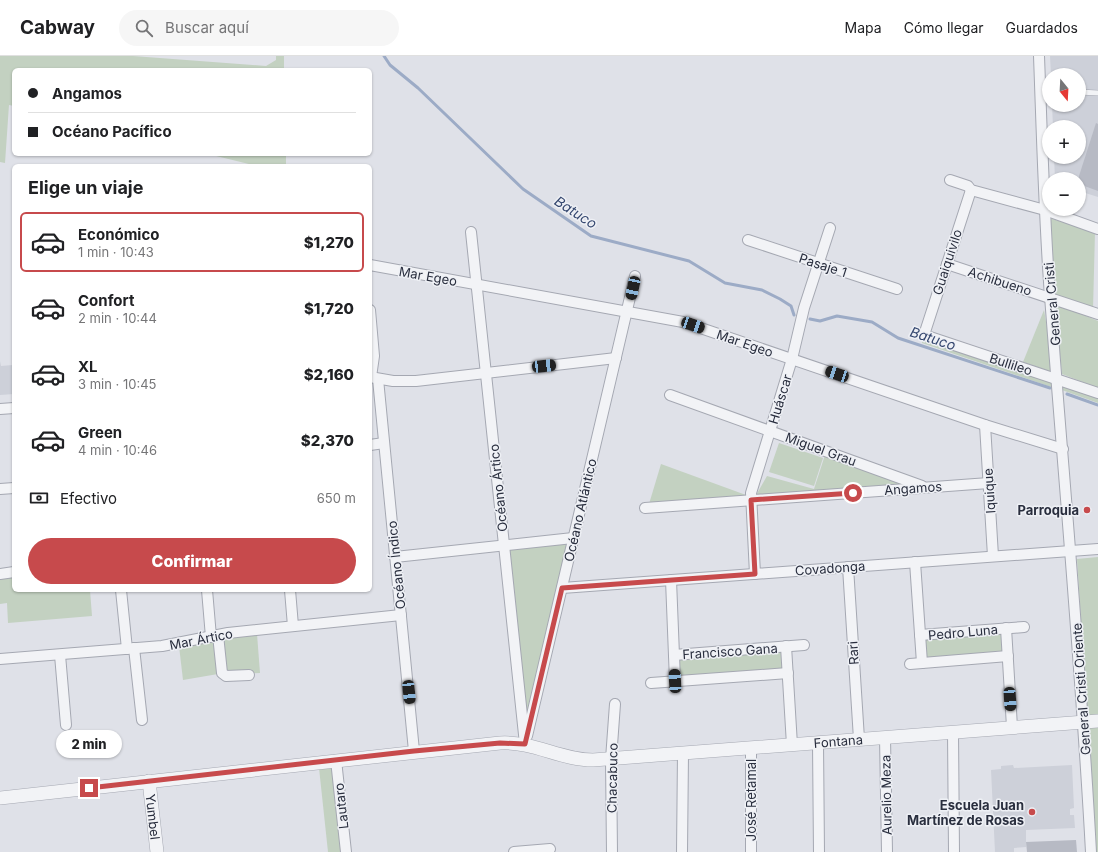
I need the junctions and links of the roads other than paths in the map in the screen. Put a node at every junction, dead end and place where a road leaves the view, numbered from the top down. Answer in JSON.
{"nodes":[{"id":1,"x":1039,"y":56,"type":"edge"},
{"id":2,"x":1042,"y":74,"type":"edge"},
{"id":3,"x":1086,"y":92,"type":"edge"},
{"id":4,"x":1098,"y":93,"type":"edge"},
{"id":5,"x":1045,"y":112,"type":"edge"},
{"id":6,"x":1045,"y":172,"type":"edge"},
{"id":7,"x":950,"y":180,"type":"dead end"},
{"id":8,"x":971,"y":190,"type":"junction"},
{"id":9,"x":1042,"y":209,"type":"edge"},
{"id":10,"x":1045,"y":216,"type":"edge"},
{"id":11,"x":1062,"y":216,"type":"edge"},
{"id":12,"x":830,"y":228,"type":"dead end"},
{"id":13,"x":1098,"y":229,"type":"edge"},
{"id":14,"x":471,"y":232,"type":"dead end"},
{"id":15,"x":748,"y":240,"type":"dead end"},
{"id":16,"x":818,"y":263,"type":"junction"},
{"id":17,"x":947,"y":264,"type":"junction"},
{"id":18,"x":372,"y":265,"type":"edge"},
{"id":19,"x":635,"y":276,"type":"dead end"},
{"id":20,"x":476,"y":284,"type":"junction"},
{"id":21,"x":897,"y":289,"type":"dead end"},
{"id":22,"x":1050,"y":297,"type":"junction"},
{"id":23,"x":628,"y":311,"type":"junction"},
{"id":24,"x":1098,"y":314,"type":"edge"},
{"id":25,"x":372,"y":333,"type":"edge"},
{"id":26,"x":924,"y":335,"type":"joint"},
{"id":27,"x":616,"y":358,"type":"junction"},
{"id":28,"x":792,"y":359,"type":"junction"},
{"id":29,"x":486,"y":373,"type":"junction"},
{"id":30,"x":373,"y":378,"type":"edge"},
{"id":31,"x":1058,"y":379,"type":"junction"},
{"id":32,"x":1098,"y":393,"type":"edge"},
{"id":33,"x":670,"y":395,"type":"dead end"},
{"id":34,"x":12,"y":408,"type":"edge"},
{"id":35,"x":0,"y":409,"type":"edge"},
{"id":36,"x":985,"y":425,"type":"junction"},
{"id":37,"x":770,"y":431,"type":"junction"},
{"id":38,"x":384,"y":443,"type":"junction"},
{"id":39,"x":372,"y":445,"type":"edge"},
{"id":40,"x":1063,"y":449,"type":"junction"},
{"id":41,"x":989,"y":483,"type":"junction"},
{"id":42,"x":926,"y":487,"type":"junction"},
{"id":43,"x":12,"y":488,"type":"edge"},
{"id":44,"x":0,"y":490,"type":"edge"},
{"id":45,"x":751,"y":500,"type":"junction"},
{"id":46,"x":645,"y":508,"type":"dead end"},
{"id":47,"x":573,"y":538,"type":"junction"},
{"id":48,"x":504,"y":546,"type":"junction"},
{"id":49,"x":1098,"y":549,"type":"edge"},
{"id":50,"x":1070,"y":551,"type":"junction"},
{"id":51,"x":994,"y":556,"type":"junction"},
{"id":52,"x":395,"y":557,"type":"junction"},
{"id":53,"x":915,"y":562,"type":"junction"},
{"id":54,"x":848,"y":567,"type":"junction"},
{"id":55,"x":12,"y":572,"type":"edge"},
{"id":56,"x":0,"y":574,"type":"edge"},
{"id":57,"x":755,"y":574,"type":"junction"},
{"id":58,"x":671,"y":580,"type":"junction"},
{"id":59,"x":562,"y":588,"type":"junction"},
{"id":60,"x":121,"y":592,"type":"edge"},
{"id":61,"x":207,"y":592,"type":"edge"},
{"id":62,"x":290,"y":592,"type":"edge"},
{"id":63,"x":401,"y":615,"type":"junction"},
{"id":64,"x":293,"y":626,"type":"junction"},
{"id":65,"x":1024,"y":627,"type":"dead end"},
{"id":66,"x":1006,"y":628,"type":"junction"},
{"id":67,"x":920,"y":635,"type":"junction"},
{"id":68,"x":215,"y":636,"type":"junction"},
{"id":69,"x":804,"y":645,"type":"dead end"},
{"id":70,"x":786,"y":646,"type":"junction"},
{"id":71,"x":130,"y":649,"type":"junction"},
{"id":72,"x":60,"y":655,"type":"junction"},
{"id":73,"x":674,"y":655,"type":"junction"},
{"id":74,"x":1008,"y":656,"type":"junction"},
{"id":75,"x":0,"y":659,"type":"edge"},
{"id":76,"x":922,"y":663,"type":"junction"},
{"id":77,"x":910,"y":664,"type":"dead end"},
{"id":78,"x":788,"y":673,"type":"junction"},
{"id":79,"x":249,"y":675,"type":"dead end"},
{"id":80,"x":675,"y":681,"type":"junction"},
{"id":81,"x":651,"y":683,"type":"dead end"},
{"id":82,"x":615,"y":704,"type":"dead end"},
{"id":83,"x":142,"y":720,"type":"dead end"},
{"id":84,"x":1098,"y":721,"type":"edge"},
{"id":85,"x":1084,"y":722,"type":"junction"},
{"id":86,"x":66,"y":725,"type":"dead end"},
{"id":87,"x":1012,"y":728,"type":"junction"},
{"id":88,"x":953,"y":732,"type":"junction"},
{"id":89,"x":885,"y":737,"type":"junction"},
{"id":90,"x":859,"y":740,"type":"junction"},
{"id":91,"x":818,"y":743,"type":"junction"},
{"id":92,"x":525,"y":744,"type":"junction"},
{"id":93,"x":792,"y":745,"type":"junction"},
{"id":94,"x":751,"y":748,"type":"junction"},
{"id":95,"x":414,"y":751,"type":"junction"},
{"id":96,"x":683,"y":753,"type":"junction"},
{"id":97,"x":611,"y":759,"type":"junction"},
{"id":98,"x":336,"y":760,"type":"junction"},
{"id":99,"x":149,"y":781,"type":"junction"},
{"id":100,"x":0,"y":798,"type":"edge"},
{"id":101,"x":550,"y":849,"type":"dead end"},
{"id":102,"x":157,"y":852,"type":"edge"},
{"id":103,"x":346,"y":852,"type":"edge"},
{"id":104,"x":514,"y":852,"type":"edge"},
{"id":105,"x":612,"y":852,"type":"edge"},
{"id":106,"x":682,"y":852,"type":"edge"},
{"id":107,"x":751,"y":852,"type":"edge"},
{"id":108,"x":819,"y":852,"type":"edge"},
{"id":109,"x":887,"y":852,"type":"edge"},
{"id":110,"x":954,"y":852,"type":"edge"},
{"id":111,"x":1091,"y":852,"type":"edge"}],
"edges":[{"from":1,"to":2,"type":"street","name":"General Cristi"},
{"from":3,"to":4,"type":"lane"},
{"from":5,"to":6,"type":"street","name":"General Cristi"},
{"from":7,"to":8,"type":"street"},
{"from":8,"to":9,"type":"street"},
{"from":8,"to":17,"type":"street","name":"Guaiquivilo"},
{"from":10,"to":22,"type":"street","name":"General Cristi"},
{"from":11,"to":13,"type":"street"},
{"from":12,"to":16,"type":"street","name":"Huáscar"},
{"from":14,"to":20,"type":"street","name":"Océano Ártico"},
{"from":15,"to":16,"type":"street","name":"Pasaje 1"},
{"from":16,"to":21,"type":"street","name":"Pasaje 1"},
{"from":16,"to":28,"type":"street","name":"Huáscar"},
{"from":17,"to":22,"type":"street","name":"Achibueno"},
{"from":17,"to":26,"type":"street","name":"Guaiquivilo"},
{"from":18,"to":20,"type":"street","name":"Mar Egeo"},
{"from":19,"to":23,"type":"street","name":"Océano Atlántico"},
{"from":20,"to":23,"type":"street","name":"Mar Egeo"},
{"from":20,"to":29,"type":"street","name":"Océano Ártico"},
{"from":22,"to":24,"type":"street","name":"Achibueno"},
{"from":22,"to":31,"type":"street","name":"General Cristi"},
{"from":23,"to":27,"type":"street","name":"Océano Atlántico"},
{"from":23,"to":28,"type":"street","name":"Mar Egeo"},
{"from":25,"to":30,"type":"street","name":"Océano Índico"},
{"from":26,"to":31,"type":"street","name":"Bullileo"},
{"from":27,"to":29,"type":"street"},
{"from":27,"to":47,"type":"street","name":"Océano Atlántico"},
{"from":28,"to":36,"type":"street","name":"Mar Egeo"},
{"from":28,"to":37,"type":"street","name":"Huáscar"},
{"from":29,"to":30,"type":"street"},
{"from":29,"to":48,"type":"street","name":"Océano Ártico"},
{"from":30,"to":38,"type":"street","name":"Océano Índico"},
{"from":31,"to":32,"type":"street","name":"Bullileo"},
{"from":31,"to":40,"type":"street","name":"General Cristi"},
{"from":33,"to":37,"type":"street","name":"Miguel Grau"},
{"from":34,"to":35,"type":"street"},
{"from":36,"to":40,"type":"street","name":"Mar Egeo"},
{"from":36,"to":41,"type":"street","name":"Iquique"},
{"from":37,"to":42,"type":"street","name":"Miguel Grau"},
{"from":37,"to":45,"type":"street","name":"Huáscar"},
{"from":38,"to":39,"type":"street"},
{"from":38,"to":52,"type":"street","name":"Océano Índico"},
{"from":40,"to":50,"type":"street","name":"General Cristi"},
{"from":41,"to":42,"type":"street","name":"Angamos"},
{"from":41,"to":51,"type":"street","name":"Iquique"},
{"from":42,"to":45,"type":"street","name":"Angamos"},
{"from":43,"to":44,"type":"street"},
{"from":45,"to":46,"type":"street","name":"Angamos"},
{"from":45,"to":57,"type":"street","name":"Huáscar"},
{"from":47,"to":48,"type":"street"},
{"from":47,"to":59,"type":"street","name":"Océano Atlántico"},
{"from":48,"to":52,"type":"street"},
{"from":48,"to":92,"type":"street","name":"Océano Ártico"},
{"from":49,"to":50,"type":"street","name":"Covadonga"},
{"from":50,"to":51,"type":"street","name":"Covadonga"},
{"from":50,"to":85,"type":"street","name":"General Cristi Oriente"},
{"from":51,"to":53,"type":"street","name":"Covadonga"},
{"from":52,"to":63,"type":"street","name":"Océano Índico"},
{"from":53,"to":54,"type":"street","name":"Covadonga"},
{"from":53,"to":67,"type":"street","name":"Pedro Luna"},
{"from":54,"to":57,"type":"street","name":"Covadonga"},
{"from":54,"to":90,"type":"street","name":"Rari"},
{"from":55,"to":56,"type":"street"},
{"from":57,"to":58,"type":"street","name":"Covadonga"},
{"from":58,"to":59,"type":"street","name":"Covadonga"},
{"from":58,"to":73,"type":"street","name":"Francisco Gana"},
{"from":59,"to":92,"type":"street","name":"Océano Atlántico"},
{"from":60,"to":71,"type":"street"},
{"from":61,"to":68,"type":"street"},
{"from":62,"to":64,"type":"street"},
{"from":63,"to":64,"type":"street","name":"Mar Ártico"},
{"from":63,"to":95,"type":"street","name":"Océano Índico"},
{"from":64,"to":68,"type":"street","name":"Mar Ártico"},
{"from":65,"to":66,"type":"street","name":"Pedro Luna"},
{"from":66,"to":67,"type":"street","name":"Pedro Luna"},
{"from":66,"to":74,"type":"street","name":"Pedro Luna"},
{"from":67,"to":76,"type":"street","name":"Pedro Luna"},
{"from":68,"to":71,"type":"street","name":"Mar Ártico"},
{"from":68,"to":79,"type":"street"},
{"from":69,"to":70,"type":"street","name":"Francisco Gana"},
{"from":70,"to":73,"type":"street","name":"Francisco Gana"},
{"from":70,"to":78,"type":"street","name":"Francisco Gana"},
{"from":71,"to":72,"type":"street","name":"Mar Ártico"},
{"from":71,"to":83,"type":"street"},
{"from":72,"to":75,"type":"street","name":"Mar Ártico"},
{"from":72,"to":86,"type":"street"},
{"from":73,"to":80,"type":"street","name":"Francisco Gana"},
{"from":74,"to":76,"type":"street","name":"Pedro Luna"},
{"from":74,"to":87,"type":"street","name":"Pedro Luna"},
{"from":76,"to":77,"type":"street","name":"Pedro Luna"},
{"from":78,"to":80,"type":"street","name":"Francisco Gana"},
{"from":78,"to":93,"type":"street","name":"Francisco Gana"},
{"from":80,"to":81,"type":"street","name":"Francisco Gana"},
{"from":82,"to":97,"type":"street","name":"Chacabuco"},
{"from":84,"to":85,"type":"street","name":"Fontana"},
{"from":85,"to":87,"type":"street","name":"Fontana"},
{"from":85,"to":111,"type":"street","name":"General Cristi Oriente"},
{"from":87,"to":88,"type":"street","name":"Fontana"},
{"from":88,"to":89,"type":"street","name":"Fontana"},
{"from":88,"to":110,"type":"street"},
{"from":89,"to":90,"type":"street","name":"Fontana"},
{"from":89,"to":109,"type":"street","name":"Aurelio Meza"},
{"from":90,"to":91,"type":"street","name":"Fontana"},
{"from":91,"to":93,"type":"street","name":"Fontana"},
{"from":91,"to":108,"type":"street"},
{"from":92,"to":95,"type":"street","name":"Fontana"},
{"from":92,"to":97,"type":"street","name":"Fontana"},
{"from":93,"to":94,"type":"street","name":"Fontana"},
{"from":94,"to":96,"type":"street","name":"Fontana"},
{"from":94,"to":107,"type":"street","name":"José Retamal"},
{"from":95,"to":98,"type":"street","name":"Fontana"},
{"from":96,"to":97,"type":"street","name":"Fontana"},
{"from":96,"to":106,"type":"street"},
{"from":97,"to":105,"type":"street","name":"Chacabuco"},
{"from":98,"to":99,"type":"street","name":"Fontana"},
{"from":98,"to":103,"type":"street","name":"Lautaro"},
{"from":99,"to":100,"type":"street","name":"Fontana"},
{"from":99,"to":102,"type":"street","name":"Yumbel"},
{"from":101,"to":104,"type":"street"}]}
